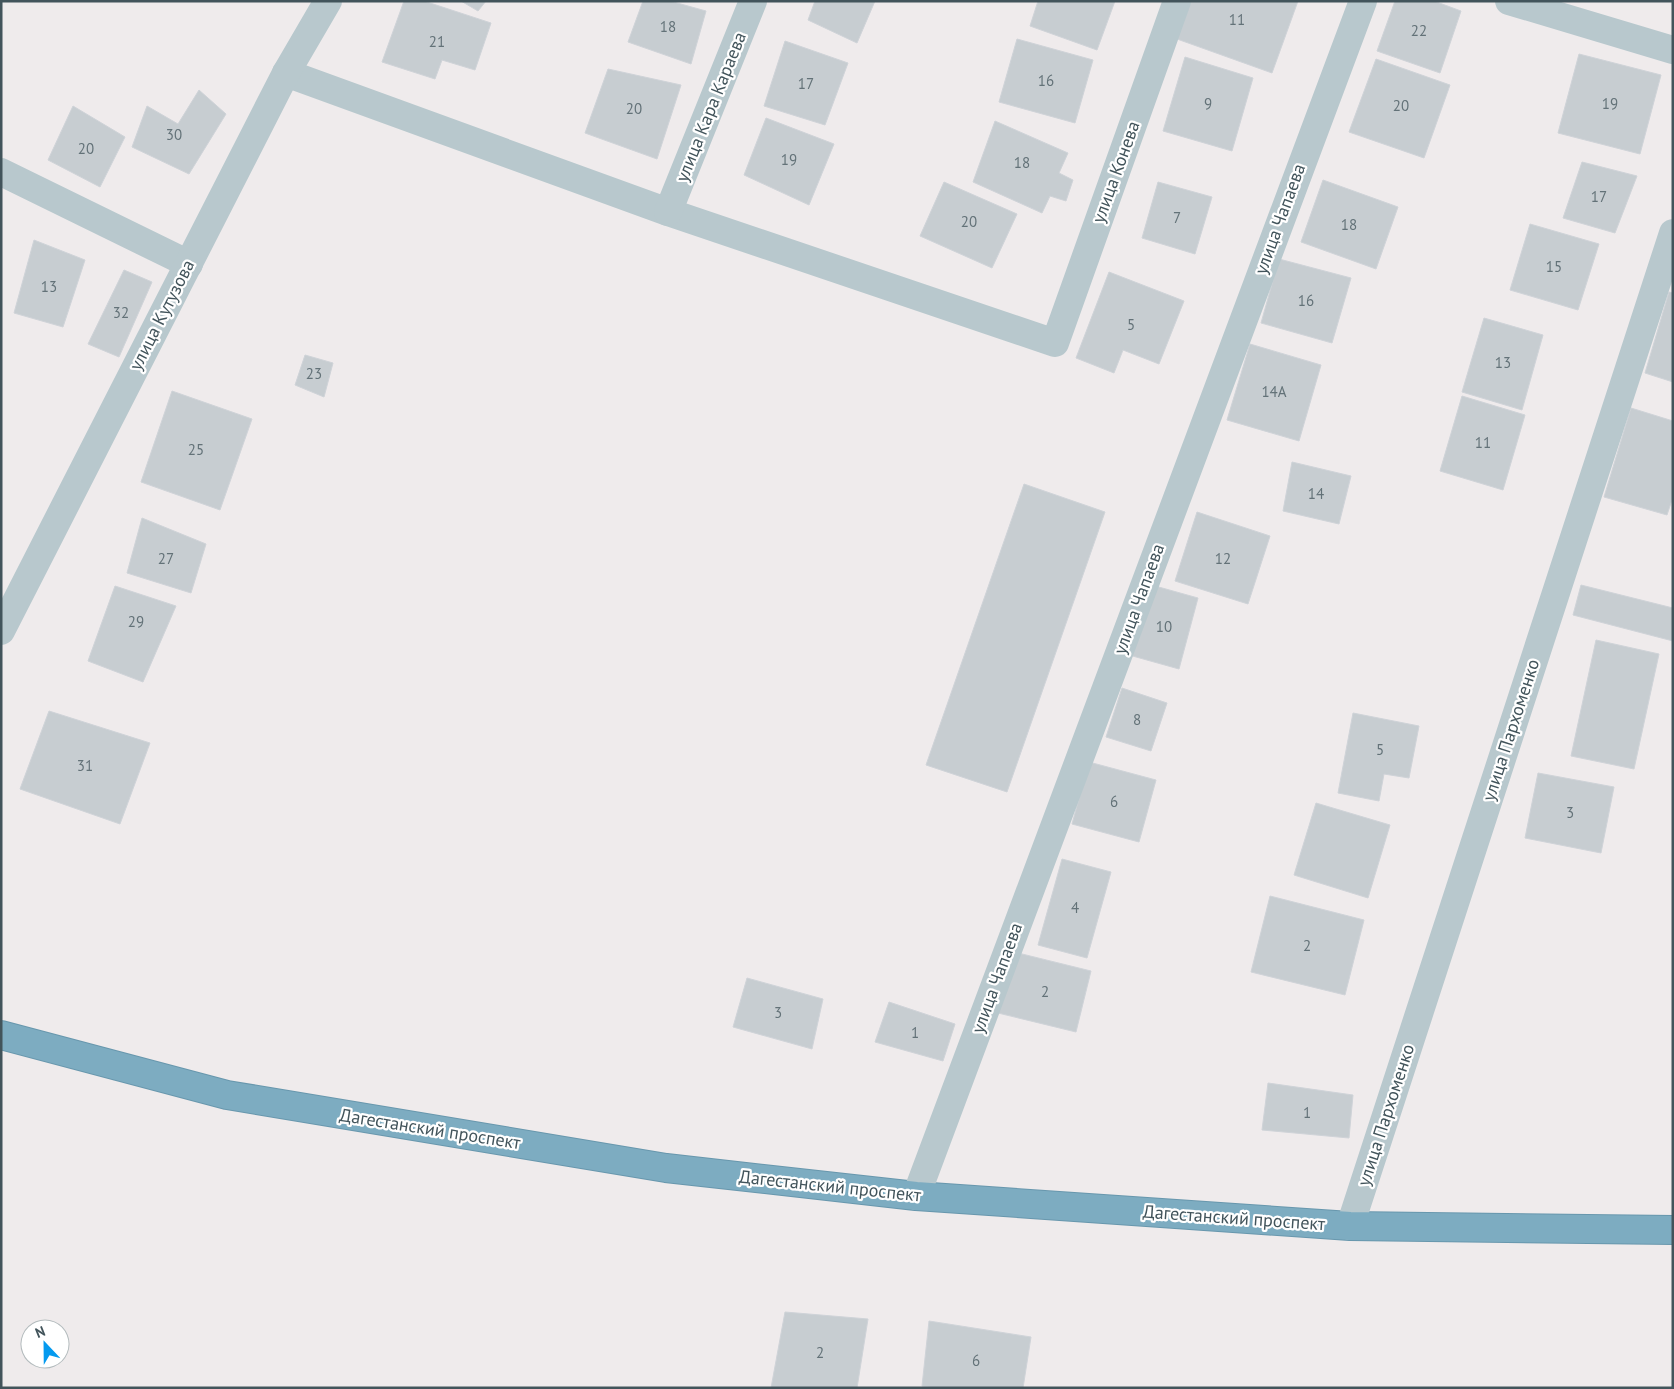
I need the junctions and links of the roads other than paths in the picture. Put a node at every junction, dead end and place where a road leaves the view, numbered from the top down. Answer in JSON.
{"nodes":[{"id":1,"x":328,"y":1,"type":"edge"},
{"id":2,"x":753,"y":1,"type":"edge"},
{"id":3,"x":1177,"y":1,"type":"edge"},
{"id":4,"x":1363,"y":1,"type":"edge"},
{"id":5,"x":1509,"y":1,"type":"edge"},
{"id":6,"x":1673,"y":50,"type":"edge"},
{"id":7,"x":286,"y":74,"type":"junction"},
{"id":8,"x":1,"y":172,"type":"edge"},
{"id":9,"x":668,"y":212,"type":"junction"},
{"id":10,"x":1673,"y":233,"type":"edge"},
{"id":11,"x":188,"y":264,"type":"junction"},
{"id":12,"x":1,"y":631,"type":"edge"},
{"id":13,"x":1,"y":1036,"type":"edge"},
{"id":14,"x":916,"y":1196,"type":"junction"},
{"id":15,"x":1350,"y":1226,"type":"junction"},
{"id":16,"x":1673,"y":1230,"type":"edge"}],
"edges":[{"from":1,"to":7,"type":"street","name":"улица Кутузова"},
{"from":2,"to":9,"type":"street","name":"улица Кара Караева"},
{"from":3,"to":9,"type":"street","name":"улица Конева"},
{"from":4,"to":14,"type":"street","name":"улица Чапаева"},
{"from":5,"to":6,"type":"street"},
{"from":7,"to":9,"type":"street"},
{"from":7,"to":11,"type":"street","name":"улица Кутузова"},
{"from":8,"to":11,"type":"street"},
{"from":10,"to":15,"type":"street","name":"улица Пархоменко"},
{"from":11,"to":12,"type":"street","name":"улица Кутузова"},
{"from":13,"to":14,"type":"highway","name":"Дагестанский проспект"},
{"from":14,"to":15,"type":"highway","name":"Дагестанский проспект"},
{"from":15,"to":16,"type":"highway","name":"Дагестанский проспект"}]}
